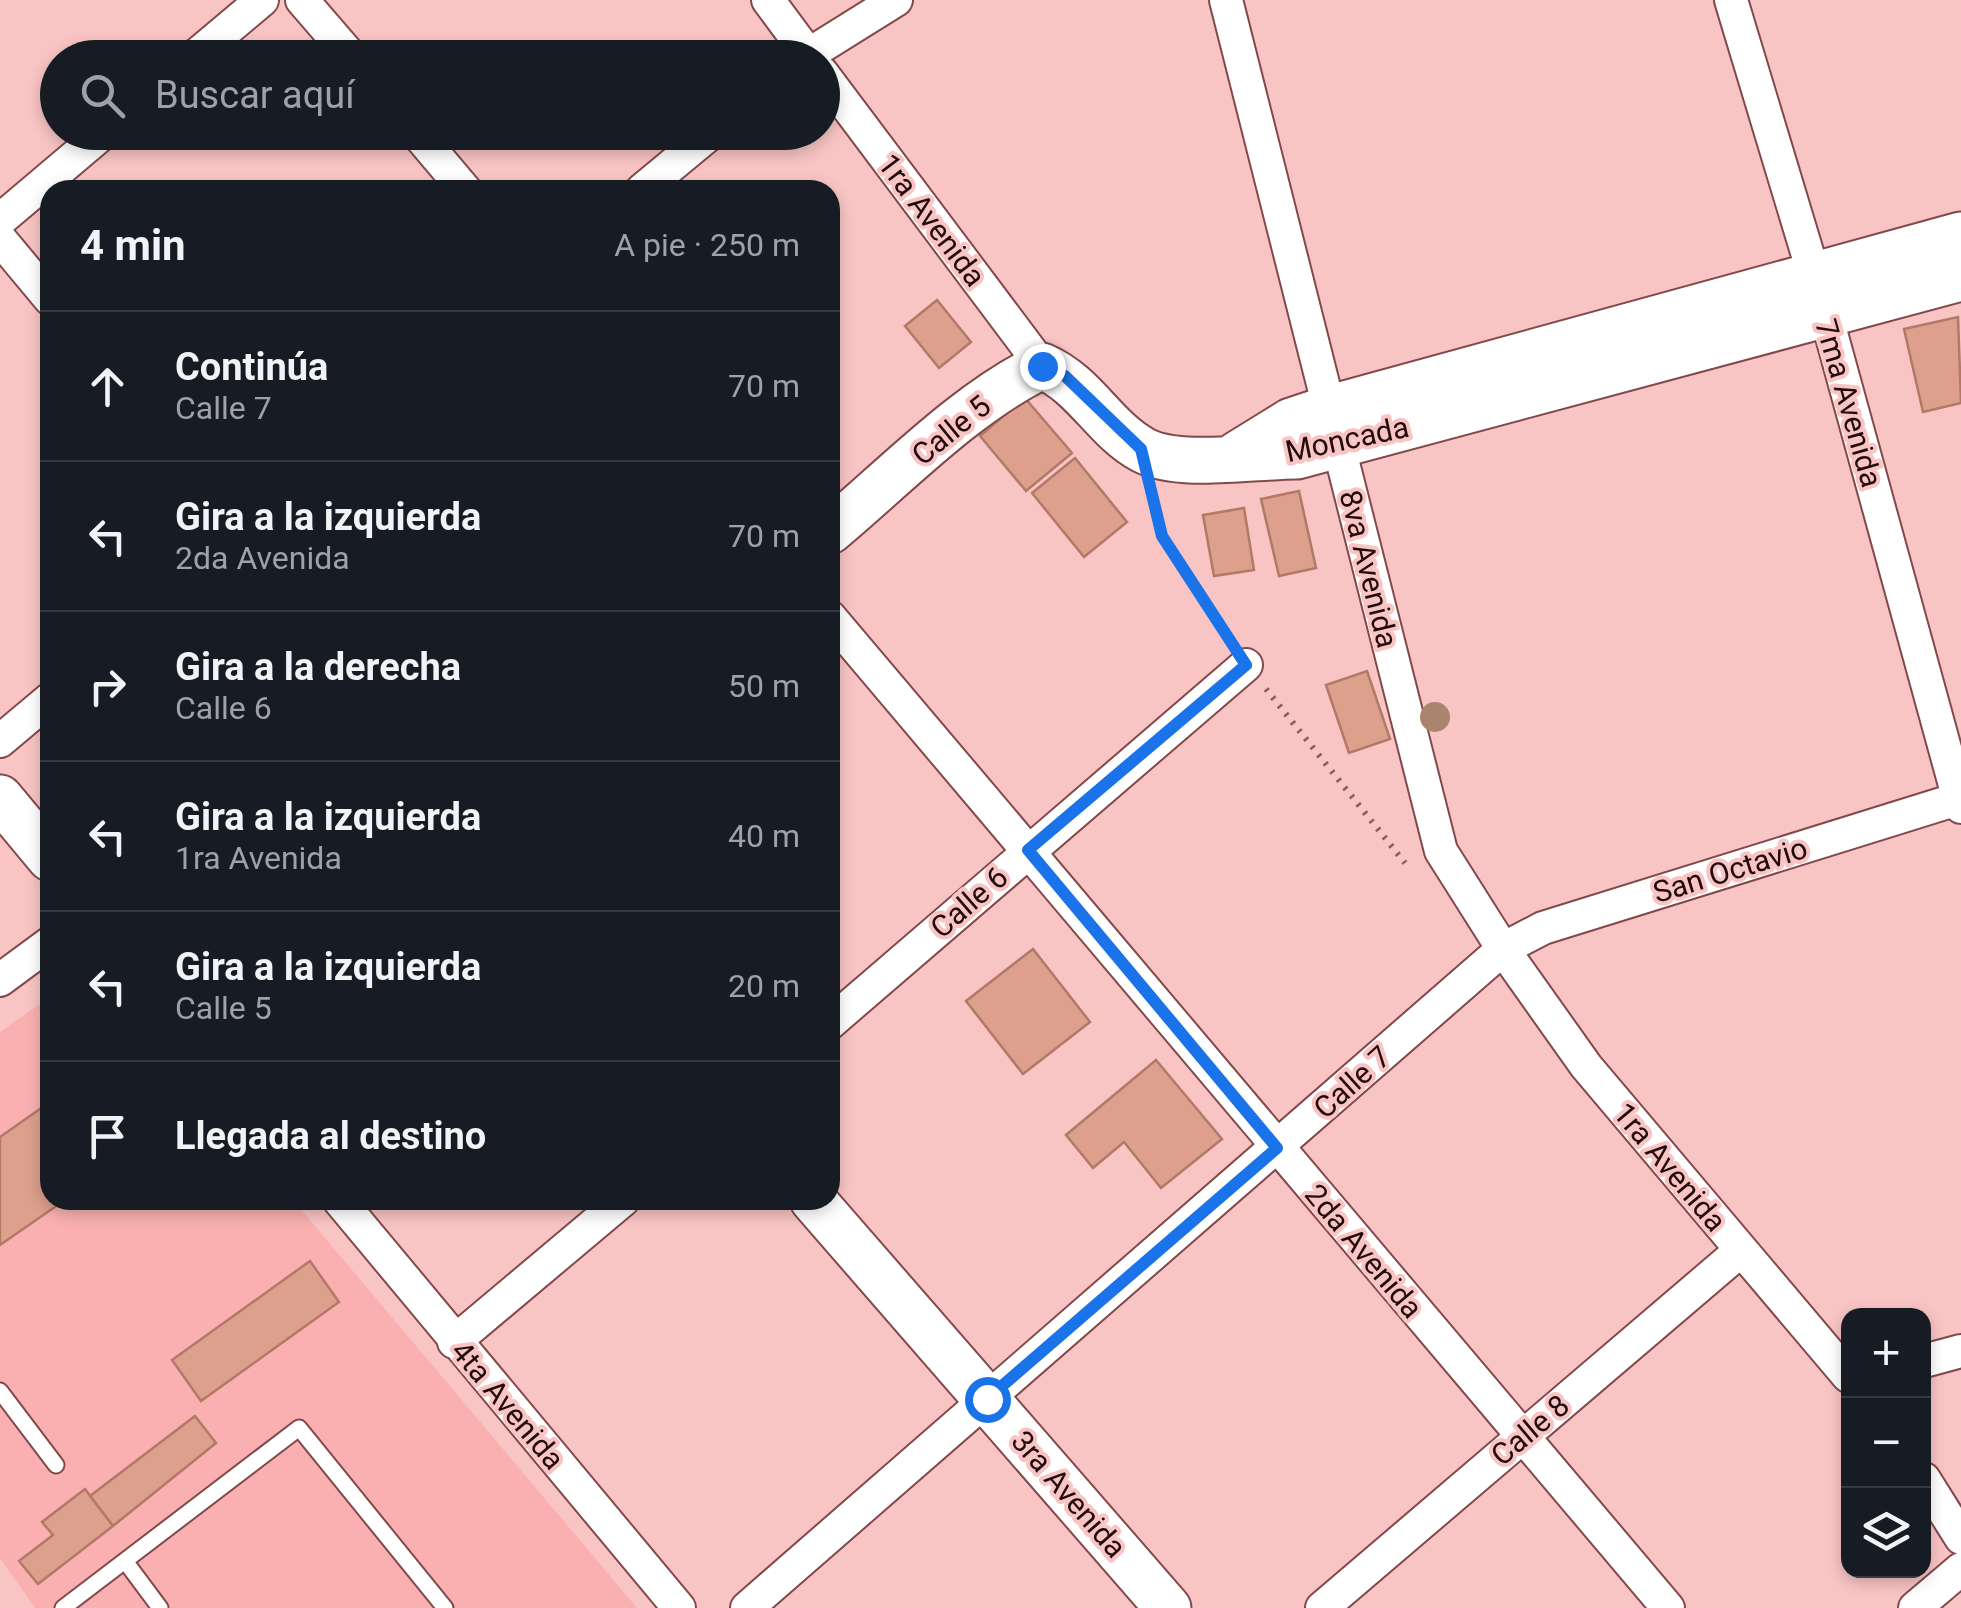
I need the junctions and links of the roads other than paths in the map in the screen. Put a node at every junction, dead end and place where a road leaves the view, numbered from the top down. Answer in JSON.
{"nodes":[{"id":1,"x":262,"y":0,"type":"edge"},
{"id":2,"x":302,"y":0,"type":"edge"},
{"id":3,"x":768,"y":0,"type":"edge"},
{"id":4,"x":896,"y":0,"type":"edge"},
{"id":5,"x":1226,"y":0,"type":"edge"},
{"id":6,"x":1732,"y":0,"type":"edge"},
{"id":7,"x":214,"y":40,"type":"edge"},
{"id":8,"x":336,"y":40,"type":"edge"},
{"id":9,"x":797,"y":40,"type":"edge"},
{"id":10,"x":839,"y":40,"type":"edge"},
{"id":11,"x":840,"y":98,"type":"edge"},
{"id":12,"x":83,"y":150,"type":"edge"},
{"id":13,"x":431,"y":150,"type":"edge"},
{"id":14,"x":690,"y":150,"type":"edge"},
{"id":15,"x":47,"y":180,"type":"edge"},
{"id":16,"x":457,"y":180,"type":"edge"},
{"id":17,"x":654,"y":180,"type":"edge"},
{"id":18,"x":40,"y":186,"type":"edge"},
{"id":19,"x":0,"y":220,"type":"edge"},
{"id":20,"x":1961,"y":235,"type":"edge"},
{"id":21,"x":0,"y":239,"type":"edge"},
{"id":22,"x":1961,"y":278,"type":"edge"},
{"id":23,"x":40,"y":288,"type":"edge"},
{"id":24,"x":1819,"y":296,"type":"junction"},
{"id":25,"x":1042,"y":366,"type":"junction"},
{"id":26,"x":1332,"y":427,"type":"junction"},
{"id":27,"x":840,"y":522,"type":"edge"},
{"id":28,"x":840,"y":629,"type":"edge"},
{"id":29,"x":1246,"y":665,"type":"road end"},
{"id":30,"x":40,"y":707,"type":"edge"},
{"id":31,"x":0,"y":741,"type":"edge"},
{"id":32,"x":0,"y":798,"type":"edge"},
{"id":33,"x":1960,"y":801,"type":"edge"},
{"id":34,"x":40,"y":846,"type":"edge"},
{"id":35,"x":1028,"y":850,"type":"junction"},
{"id":36,"x":1502,"y":949,"type":"junction"},
{"id":37,"x":40,"y":950,"type":"edge"},
{"id":38,"x":0,"y":980,"type":"edge"},
{"id":39,"x":840,"y":1014,"type":"edge"},
{"id":40,"x":1277,"y":1148,"type":"junction"},
{"id":41,"x":347,"y":1210,"type":"edge"},
{"id":42,"x":611,"y":1210,"type":"edge"},
{"id":43,"x":821,"y":1210,"type":"edge"},
{"id":44,"x":1740,"y":1252,"type":"junction"},
{"id":45,"x":454,"y":1342,"type":"junction"},
{"id":46,"x":1961,"y":1351,"type":"edge"},
{"id":47,"x":1931,"y":1359,"type":"edge"},
{"id":48,"x":1841,"y":1368,"type":"edge"},
{"id":49,"x":0,"y":1391,"type":"edge"},
{"id":50,"x":987,"y":1399,"type":"junction"},
{"id":51,"x":1522,"y":1436,"type":"junction"},
{"id":52,"x":56,"y":1465,"type":"dead end"},
{"id":53,"x":1930,"y":1488,"type":"edge"},
{"id":54,"x":1961,"y":1538,"type":"edge"},
{"id":55,"x":125,"y":1561,"type":"junction"},
{"id":56,"x":1961,"y":1570,"type":"edge"},
{"id":57,"x":63,"y":1608,"type":"edge"},
{"id":58,"x":160,"y":1608,"type":"edge"},
{"id":59,"x":444,"y":1608,"type":"edge"},
{"id":60,"x":679,"y":1608,"type":"edge"},
{"id":61,"x":747,"y":1608,"type":"edge"},
{"id":62,"x":1168,"y":1608,"type":"edge"},
{"id":63,"x":1322,"y":1608,"type":"edge"},
{"id":64,"x":1668,"y":1608,"type":"edge"},
{"id":65,"x":1916,"y":1608,"type":"edge"}],
"edges":[{"from":1,"to":7,"type":"street"},
{"from":2,"to":8,"type":"street"},
{"from":3,"to":9,"type":"street","name":"1ra Avenida"},
{"from":4,"to":10,"type":"street"},
{"from":5,"to":26,"type":"street","name":"8va Avenida"},
{"from":6,"to":24,"type":"street","name":"7ma Avenida"},
{"from":11,"to":25,"type":"street","name":"1ra Avenida"},
{"from":12,"to":15,"type":"street"},
{"from":13,"to":16,"type":"street"},
{"from":14,"to":17,"type":"street"},
{"from":18,"to":19,"type":"street"},
{"from":20,"to":24,"type":"street","name":"Moncada"},
{"from":21,"to":23,"type":"street"},
{"from":22,"to":24,"type":"street","name":"Moncada"},
{"from":24,"to":26,"type":"street","name":"Moncada"},
{"from":24,"to":33,"type":"street","name":"7ma Avenida"},
{"from":25,"to":26,"type":"street","name":"Moncada"},
{"from":25,"to":27,"type":"street","name":"Calle 5"},
{"from":26,"to":36,"type":"street","name":"8va Avenida"},
{"from":28,"to":35,"type":"street","name":"2da Avenida"},
{"from":29,"to":35,"type":"street","name":"Calle 6"},
{"from":30,"to":31,"type":"street"},
{"from":32,"to":34,"type":"street"},
{"from":33,"to":36,"type":"street","name":"San Octavio"},
{"from":35,"to":39,"type":"street","name":"Calle 6"},
{"from":35,"to":40,"type":"street","name":"2da Avenida"},
{"from":36,"to":40,"type":"street","name":"Calle 7"},
{"from":36,"to":44,"type":"street","name":"1ra Avenida"},
{"from":37,"to":38,"type":"street"},
{"from":40,"to":50,"type":"street","name":"Calle 7"},
{"from":40,"to":51,"type":"street","name":"2da Avenida"},
{"from":41,"to":45,"type":"street","name":"4ta Avenida"},
{"from":42,"to":45,"type":"street"},
{"from":43,"to":50,"type":"street","name":"3ra Avenida"},
{"from":44,"to":48,"type":"street","name":"1ra Avenida"},
{"from":44,"to":51,"type":"street","name":"Calle 8"},
{"from":45,"to":60,"type":"street","name":"4ta Avenida"},
{"from":46,"to":47,"type":"street"},
{"from":49,"to":52,"type":"lane"},
{"from":50,"to":61,"type":"street","name":"Calle 7"},
{"from":50,"to":62,"type":"street","name":"3ra Avenida"},
{"from":51,"to":63,"type":"street","name":"Calle 8"},
{"from":51,"to":64,"type":"street","name":"2da Avenida"},
{"from":53,"to":54,"type":"street"},
{"from":55,"to":57,"type":"lane"},
{"from":55,"to":58,"type":"lane"},
{"from":55,"to":59,"type":"lane"},
{"from":56,"to":65,"type":"street"}]}
